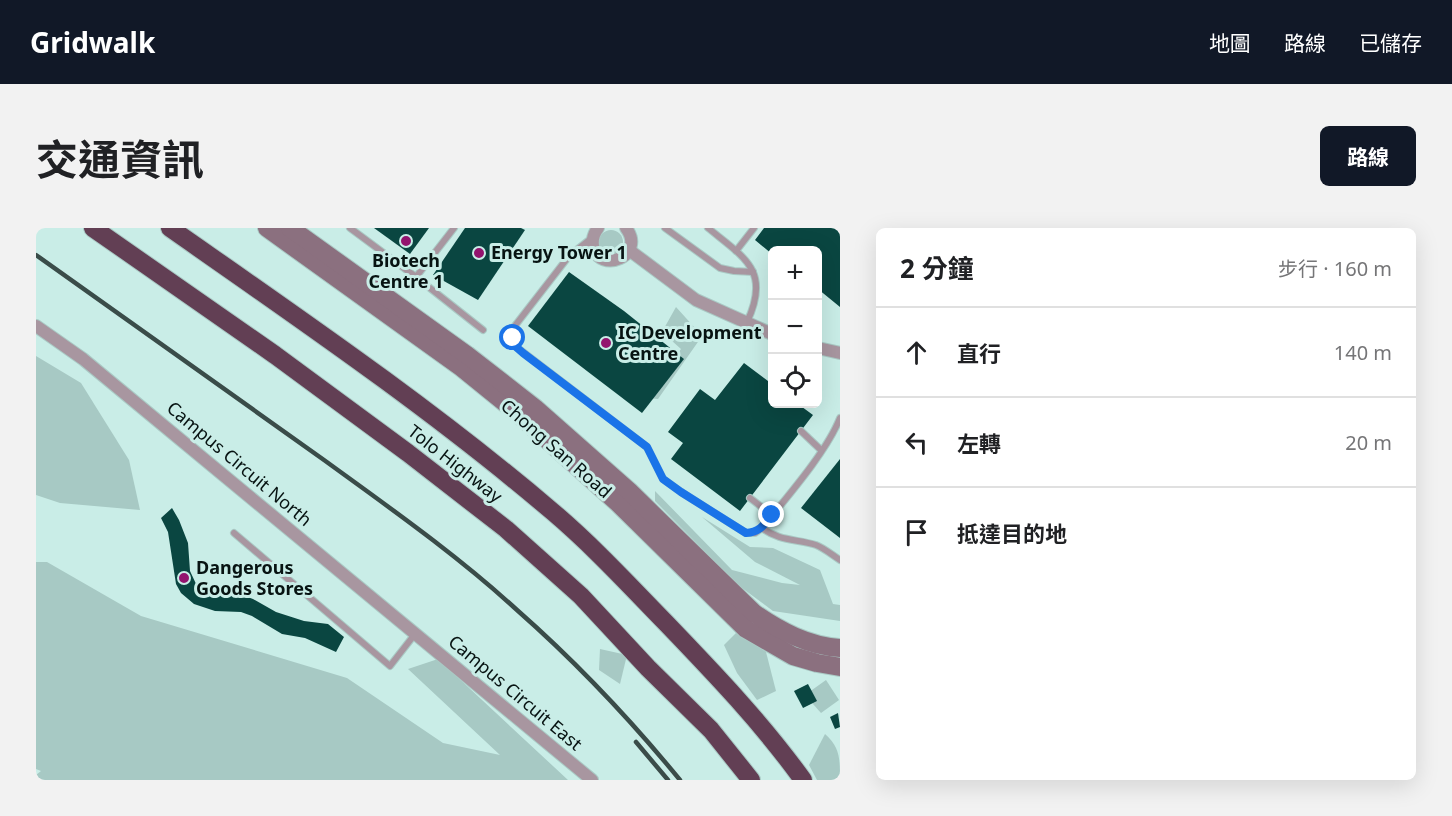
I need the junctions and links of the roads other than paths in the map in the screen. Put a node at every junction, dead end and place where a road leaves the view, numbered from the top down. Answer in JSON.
{"nodes":[{"id":1,"x":93,"y":228,"type":"edge"},
{"id":2,"x":170,"y":228,"type":"edge"},
{"id":3,"x":267,"y":228,"type":"edge"},
{"id":4,"x":290,"y":228,"type":"edge"},
{"id":5,"x":350,"y":228,"type":"edge"},
{"id":6,"x":454,"y":228,"type":"edge"},
{"id":7,"x":626,"y":228,"type":"edge"},
{"id":8,"x":665,"y":228,"type":"edge"},
{"id":9,"x":708,"y":228,"type":"edge"},
{"id":10,"x":754,"y":228,"type":"edge"},
{"id":11,"x":593,"y":231,"type":"edge"},
{"id":12,"x":630,"y":250,"type":"junction"},
{"id":13,"x":736,"y":251,"type":"junction"},
{"id":14,"x":753,"y":272,"type":"junction"},
{"id":15,"x":416,"y":277,"type":"junction"},
{"id":16,"x":746,"y":324,"type":"junction"},
{"id":17,"x":36,"y":326,"type":"edge"},
{"id":18,"x":483,"y":330,"type":"dead end"},
{"id":19,"x":768,"y":332,"type":"edge"},
{"id":20,"x":822,"y":349,"type":"edge"},
{"id":21,"x":840,"y":353,"type":"edge"},
{"id":22,"x":840,"y":418,"type":"edge"},
{"id":23,"x":801,"y":431,"type":"dead end"},
{"id":24,"x":821,"y":450,"type":"junction"},
{"id":25,"x":750,"y":498,"type":"dead end"},
{"id":26,"x":772,"y":515,"type":"junction"},
{"id":27,"x":762,"y":528,"type":"junction"},
{"id":28,"x":234,"y":533,"type":"dead end"},
{"id":29,"x":840,"y":560,"type":"edge"},
{"id":30,"x":415,"y":634,"type":"junction"},
{"id":31,"x":840,"y":648,"type":"edge"},
{"id":32,"x":840,"y":667,"type":"edge"},
{"id":33,"x":592,"y":780,"type":"edge"},
{"id":34,"x":752,"y":780,"type":"edge"},
{"id":35,"x":803,"y":780,"type":"edge"}],
"edges":[{"from":1,"to":34,"type":"highway","name":"Tolo Highway"},
{"from":2,"to":35,"type":"highway","name":"Tolo Highway"},
{"from":3,"to":32,"type":"main road","name":"Chong San Road"},
{"from":4,"to":31,"type":"main road","name":"Chong San Road"},
{"from":5,"to":15,"type":"lane"},
{"from":6,"to":15,"type":"lane"},
{"from":7,"to":12,"type":"street"},
{"from":8,"to":14,"type":"lane"},
{"from":9,"to":13,"type":"lane"},
{"from":10,"to":13,"type":"lane"},
{"from":11,"to":12,"type":"street"},
{"from":11,"to":27,"type":"lane"},
{"from":12,"to":16,"type":"street"},
{"from":13,"to":14,"type":"lane"},
{"from":14,"to":16,"type":"lane"},
{"from":15,"to":18,"type":"lane"},
{"from":16,"to":19,"type":"street"},
{"from":17,"to":30,"type":"street","name":"Campus Circuit North"},
{"from":20,"to":21,"type":"street"},
{"from":22,"to":24,"type":"lane"},
{"from":23,"to":24,"type":"lane"},
{"from":24,"to":26,"type":"lane"},
{"from":25,"to":26,"type":"lane"},
{"from":26,"to":27,"type":"lane"},
{"from":27,"to":29,"type":"lane"},
{"from":28,"to":30,"type":"lane"},
{"from":30,"to":33,"type":"street","name":"Campus Circuit East"}]}
